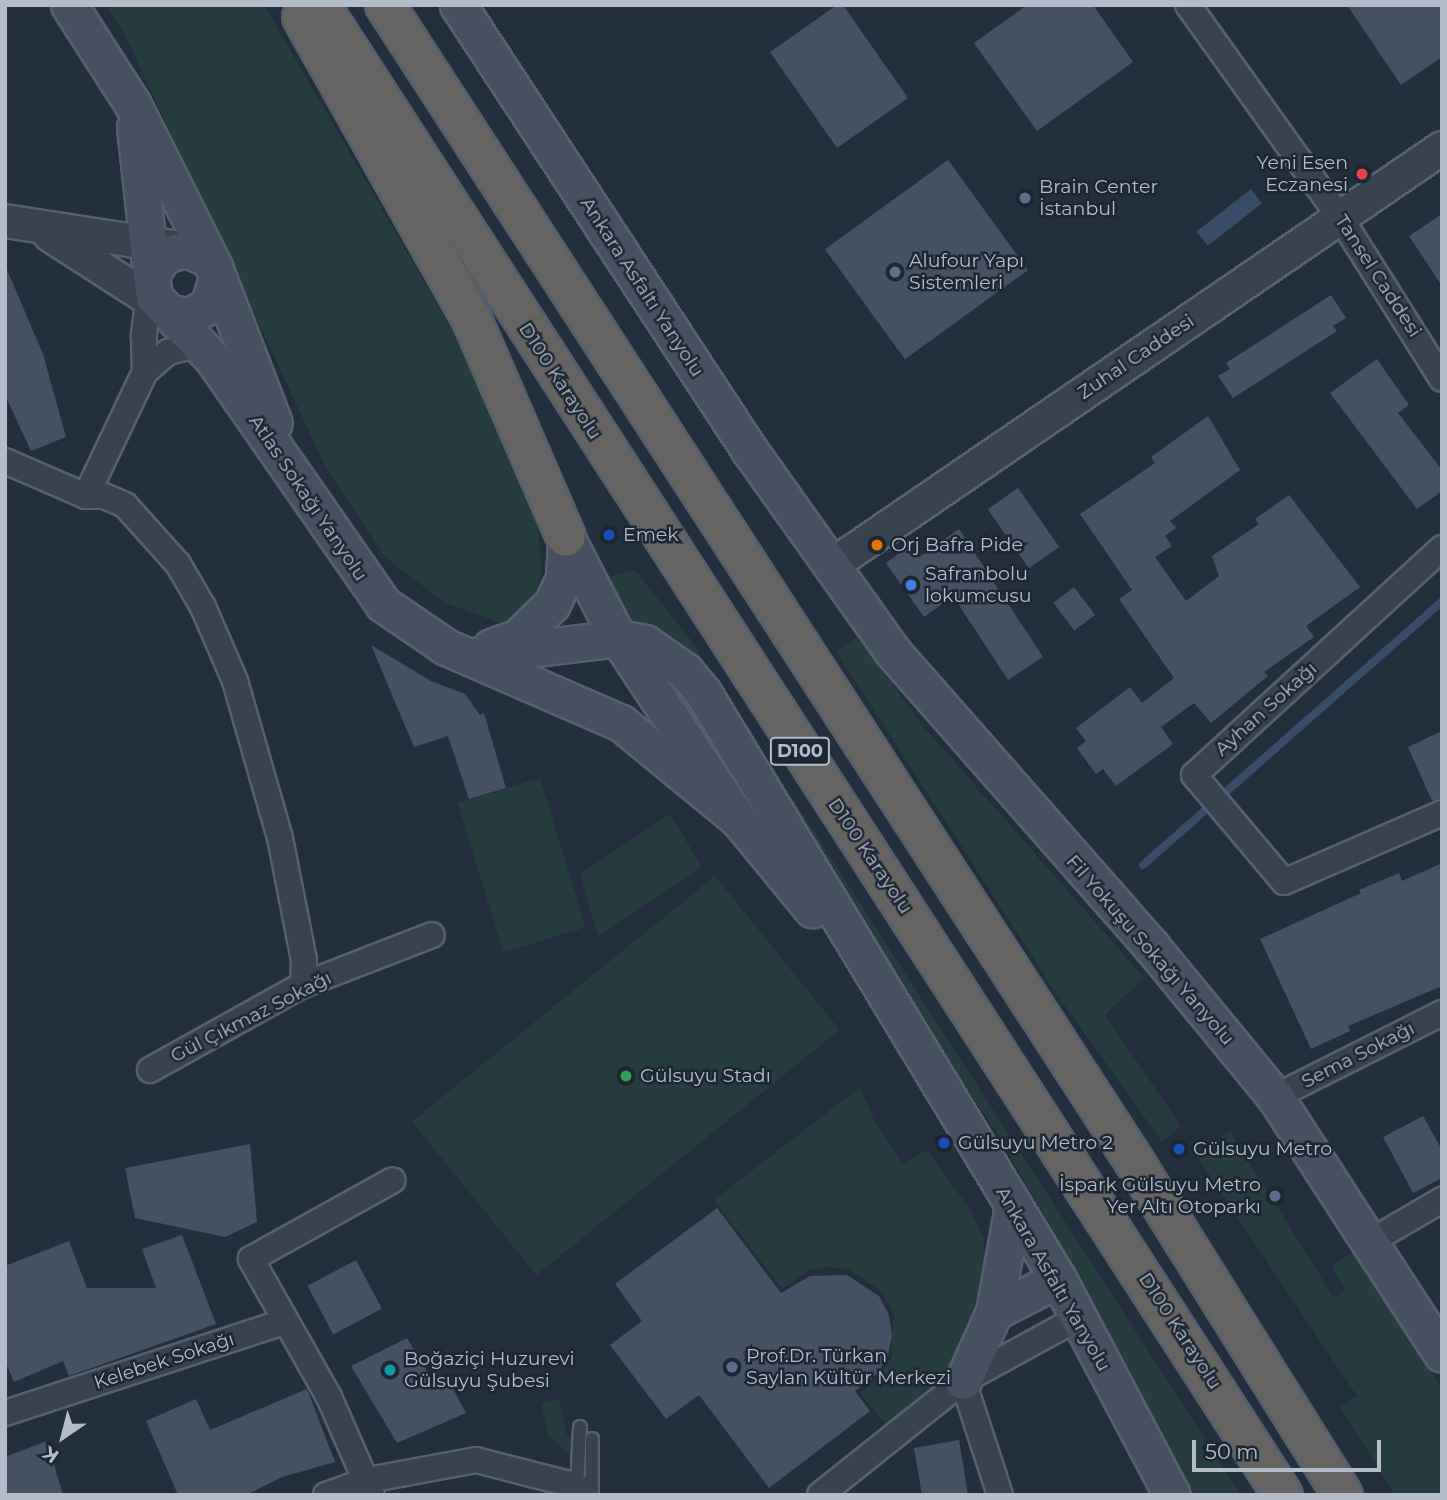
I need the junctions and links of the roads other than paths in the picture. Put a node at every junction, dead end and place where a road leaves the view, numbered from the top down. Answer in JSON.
{"nodes":[{"id":1,"x":69,"y":5,"type":"edge"},
{"id":2,"x":296,"y":5,"type":"edge"},
{"id":3,"x":320,"y":5,"type":"edge"},
{"id":4,"x":385,"y":5,"type":"edge"},
{"id":5,"x":458,"y":5,"type":"edge"},
{"id":6,"x":1188,"y":5,"type":"edge"},
{"id":7,"x":132,"y":103,"type":"junction"},
{"id":8,"x":1442,"y":148,"type":"edge"},
{"id":9,"x":1340,"y":217,"type":"junction"},
{"id":10,"x":5,"y":221,"type":"edge"},
{"id":11,"x":43,"y":230,"type":"junction"},
{"id":12,"x":200,"y":258,"type":"junction"},
{"id":13,"x":155,"y":287,"type":"junction"},
{"id":14,"x":201,"y":344,"type":"junction"},
{"id":15,"x":145,"y":372,"type":"junction"},
{"id":16,"x":1442,"y":379,"type":"edge"},
{"id":17,"x":5,"y":461,"type":"edge"},
{"id":18,"x":297,"y":482,"type":"junction"},
{"id":19,"x":86,"y":496,"type":"junction"},
{"id":20,"x":566,"y":537,"type":"junction"},
{"id":21,"x":1442,"y":548,"type":"edge"},
{"id":22,"x":831,"y":566,"type":"junction"},
{"id":23,"x":618,"y":638,"type":"junction"},
{"id":24,"x":472,"y":656,"type":"junction"},
{"id":25,"x":1442,"y":813,"type":"edge"},
{"id":26,"x":738,"y":819,"type":"junction"},
{"id":27,"x":432,"y":935,"type":"dead end"},
{"id":28,"x":303,"y":985,"type":"junction"},
{"id":29,"x":1442,"y":1013,"type":"edge"},
{"id":30,"x":927,"y":1068,"type":"junction"},
{"id":31,"x":150,"y":1070,"type":"dead end"},
{"id":32,"x":1275,"y":1097,"type":"junction"},
{"id":33,"x":393,"y":1180,"type":"dead end"},
{"id":34,"x":1442,"y":1200,"type":"edge"},
{"id":35,"x":1013,"y":1205,"type":"junction"},
{"id":36,"x":1368,"y":1243,"type":"junction"},
{"id":37,"x":1058,"y":1279,"type":"junction"},
{"id":38,"x":994,"y":1312,"type":"junction"},
{"id":39,"x":1078,"y":1318,"type":"junction"},
{"id":40,"x":283,"y":1322,"type":"junction"},
{"id":41,"x":1442,"y":1354,"type":"edge"},
{"id":42,"x":1261,"y":1364,"type":"junction"},
{"id":43,"x":963,"y":1381,"type":"junction"},
{"id":44,"x":5,"y":1413,"type":"edge"},
{"id":45,"x":579,"y":1427,"type":"dead end"},
{"id":46,"x":592,"y":1440,"type":"dead end"},
{"id":47,"x":370,"y":1488,"type":"edge"},
{"id":48,"x":585,"y":1492,"type":"edge"},
{"id":49,"x":326,"y":1495,"type":"edge"},
{"id":50,"x":820,"y":1495,"type":"edge"},
{"id":51,"x":1000,"y":1495,"type":"edge"},
{"id":52,"x":1172,"y":1495,"type":"edge"},
{"id":53,"x":1281,"y":1495,"type":"edge"},
{"id":54,"x":1343,"y":1495,"type":"edge"},
{"id":55,"x":1361,"y":1495,"type":"edge"}],
"edges":[{"from":1,"to":7,"type":"main road"},
{"from":2,"to":20,"type":"highway"},
{"from":3,"to":53,"type":"highway","name":"D100 Karayolu","number":"D100"},
{"from":4,"to":42,"type":"highway","number":"D100"},
{"from":5,"to":22,"type":"main road","name":"Ankara Asfaltı Yanyolu"},
{"from":6,"to":9,"type":"street","name":"Tansel Caddesi"},
{"from":7,"to":12,"type":"main road"},
{"from":7,"to":13,"type":"main road"},
{"from":8,"to":9,"type":"street","name":"Zuhal Caddesi"},
{"from":9,"to":16,"type":"street","name":"Tansel Caddesi"},
{"from":9,"to":22,"type":"street","name":"Zuhal Caddesi"},
{"from":10,"to":11,"type":"street"},
{"from":11,"to":13,"type":"street"},
{"from":11,"to":13,"type":"street"},
{"from":12,"to":13,"type":"main road"},
{"from":12,"to":13,"type":"main road"},
{"from":12,"to":18,"type":"main road"},
{"from":13,"to":14,"type":"main road","name":"Atlas Sokağı Yanyolu"},
{"from":13,"to":15,"type":"street"},
{"from":14,"to":15,"type":"street"},
{"from":14,"to":18,"type":"main road","name":"Atlas Sokağı Yanyolu"},
{"from":15,"to":19,"type":"street"},
{"from":17,"to":19,"type":"street"},
{"from":18,"to":24,"type":"main road","name":"Atlas Sokağı Yanyolu"},
{"from":19,"to":28,"type":"street"},
{"from":20,"to":23,"type":"main road"},
{"from":20,"to":24,"type":"main road"},
{"from":21,"to":25,"type":"street","name":"Ayhan Sokağı"},
{"from":22,"to":32,"type":"main road","name":"Fil Yokuşu Sokağı Yanyolu"},
{"from":23,"to":24,"type":"main road"},
{"from":23,"to":26,"type":"main road"},
{"from":23,"to":30,"type":"main road"},
{"from":24,"to":26,"type":"main road","name":"Atlas Sokağı Yanyolu"},
{"from":26,"to":30,"type":"main road"},
{"from":27,"to":28,"type":"street","name":"Gül Çıkmaz Sokağı"},
{"from":28,"to":31,"type":"street","name":"Gül Çıkmaz Sokağı"},
{"from":29,"to":32,"type":"street","name":"Sema Sokağı"},
{"from":30,"to":35,"type":"main road","name":"Ankara Asfaltı Yanyolu"},
{"from":32,"to":36,"type":"main road","name":"Fil Yokuşu Sokağı Yanyolu"},
{"from":33,"to":40,"type":"street"},
{"from":34,"to":36,"type":"street"},
{"from":35,"to":37,"type":"main road","name":"Ankara Asfaltı Yanyolu"},
{"from":35,"to":38,"type":"main road"},
{"from":36,"to":41,"type":"main road","name":"Fil Yokuşu Sokağı Yanyolu"},
{"from":37,"to":38,"type":"main road"},
{"from":37,"to":39,"type":"main road","name":"Ankara Asfaltı Yanyolu"},
{"from":38,"to":43,"type":"main road"},
{"from":39,"to":43,"type":"street"},
{"from":39,"to":52,"type":"main road","name":"Ankara Asfaltı Yanyolu"},
{"from":40,"to":44,"type":"street","name":"Kelebek Sokağı"},
{"from":40,"to":47,"type":"street"},
{"from":42,"to":54,"type":"highway","number":"D100"},
{"from":42,"to":55,"type":"highway"},
{"from":43,"to":50,"type":"street"},
{"from":43,"to":51,"type":"street"},
{"from":45,"to":48,"type":"lane"},
{"from":46,"to":48,"type":"lane"},
{"from":47,"to":48,"type":"street"},
{"from":47,"to":49,"type":"street"}]}
